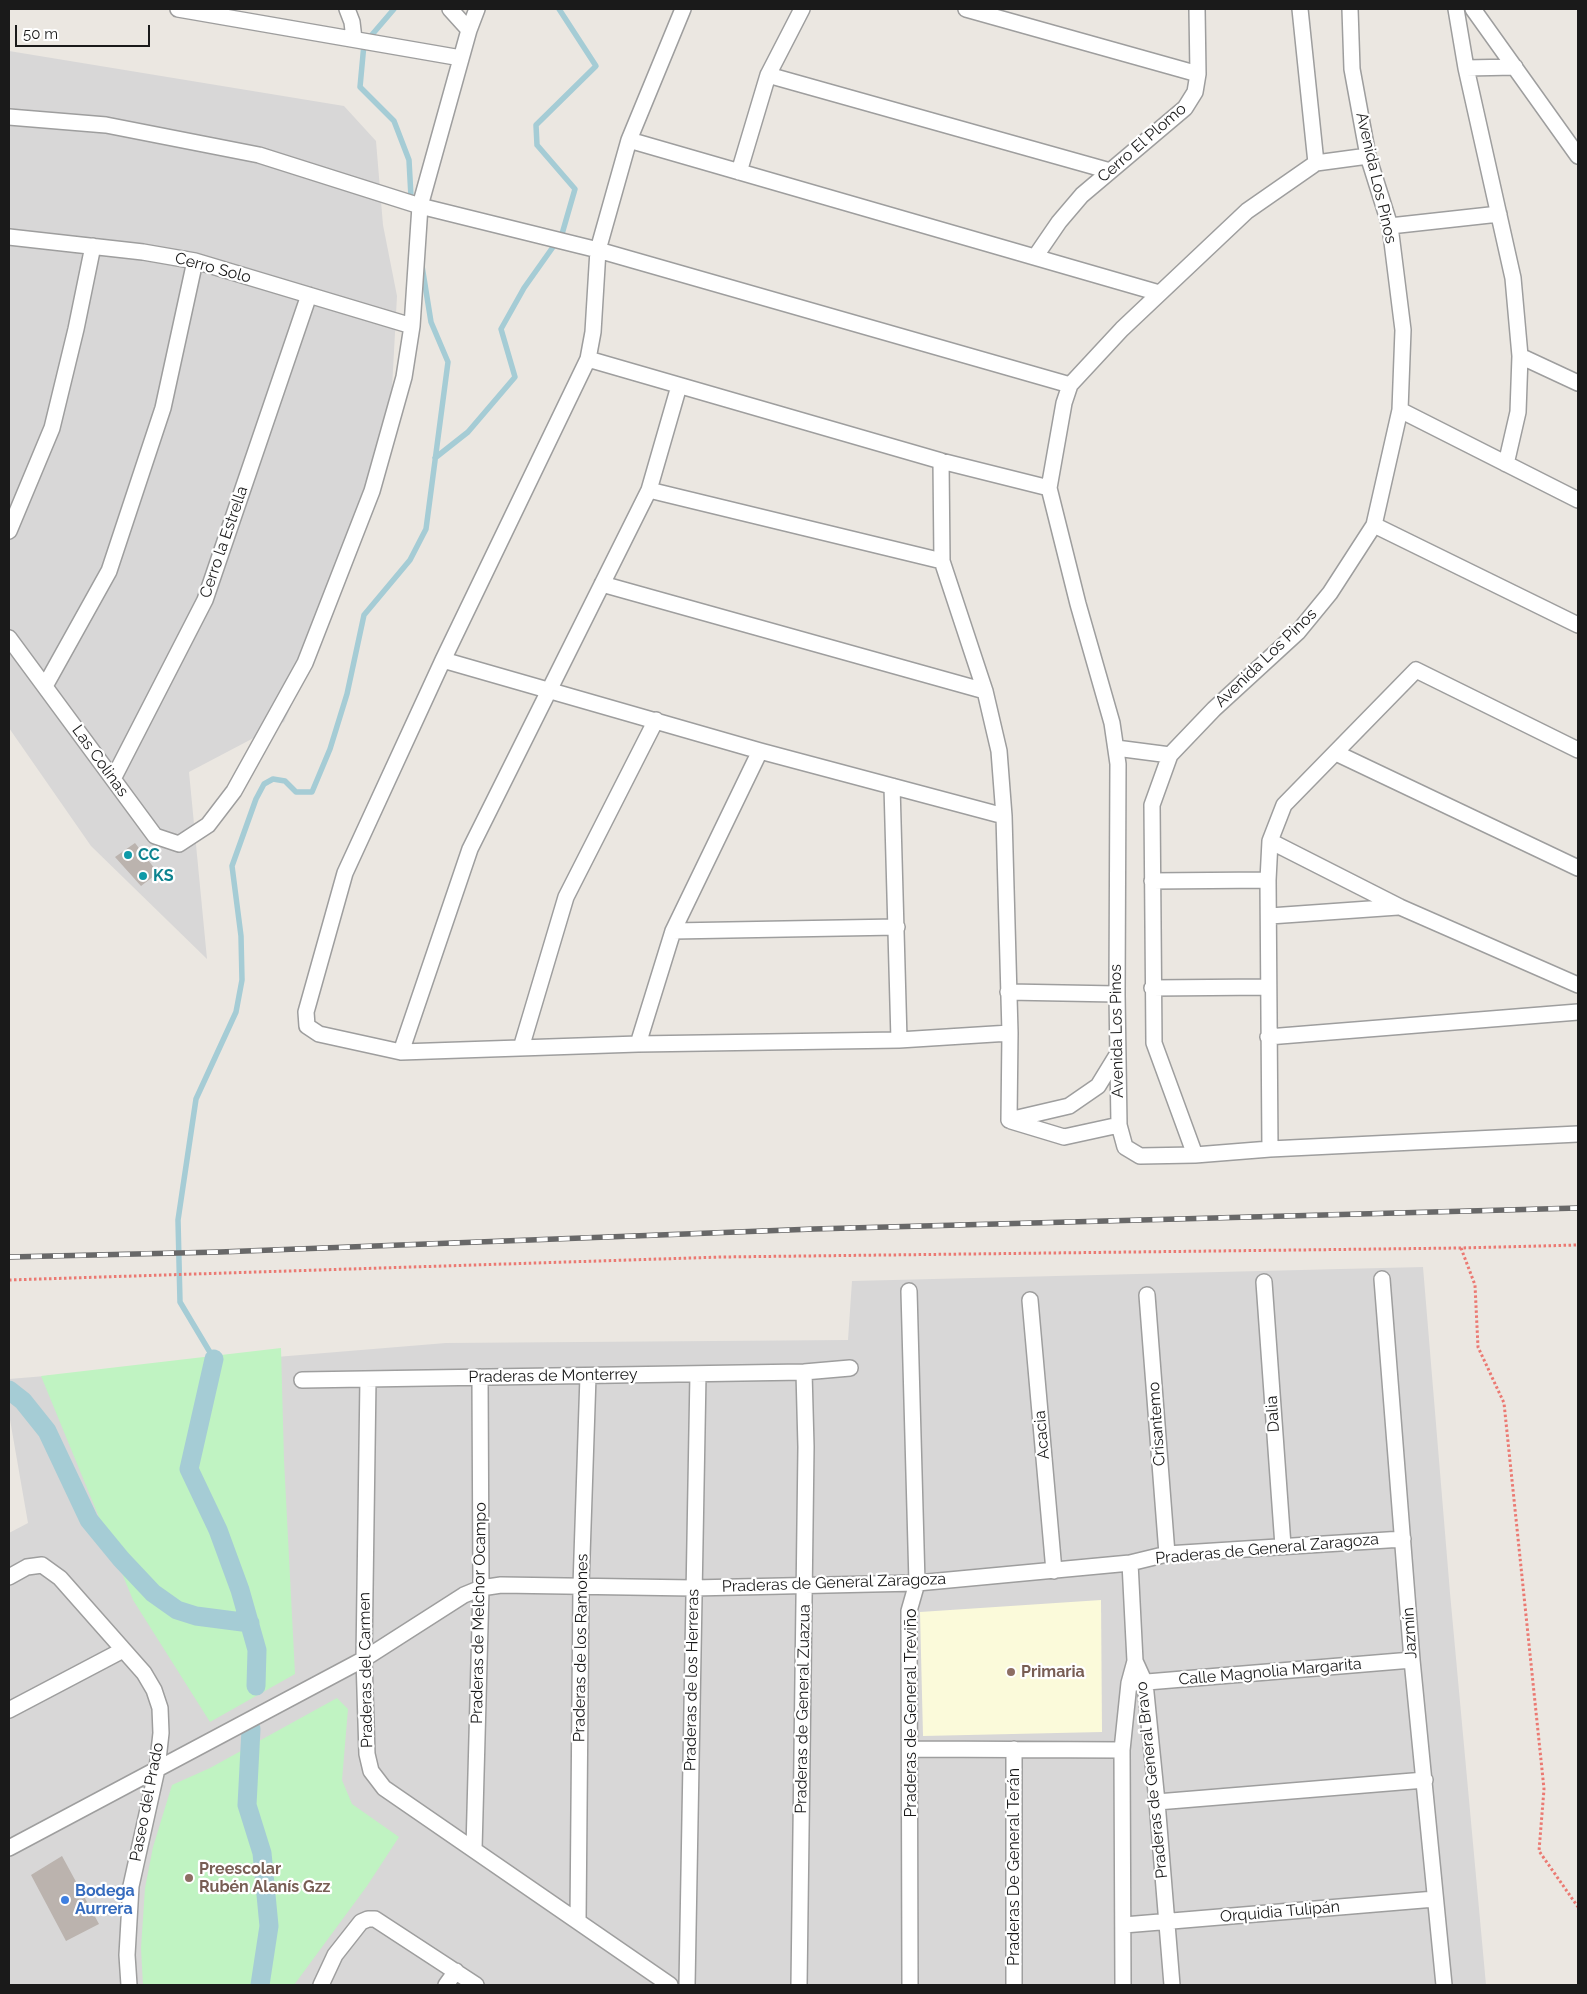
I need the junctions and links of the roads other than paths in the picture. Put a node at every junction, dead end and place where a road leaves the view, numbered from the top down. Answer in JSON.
{"nodes":[{"id":1,"x":180,"y":9,"type":"edge"},
{"id":2,"x":347,"y":9,"type":"edge"},
{"id":3,"x":450,"y":9,"type":"edge"},
{"id":4,"x":478,"y":9,"type":"edge"},
{"id":5,"x":683,"y":9,"type":"edge"},
{"id":6,"x":802,"y":9,"type":"edge"},
{"id":7,"x":966,"y":9,"type":"edge"},
{"id":8,"x":1196,"y":9,"type":"edge"},
{"id":9,"x":1300,"y":9,"type":"edge"},
{"id":10,"x":1350,"y":9,"type":"edge"},
{"id":11,"x":1456,"y":9,"type":"edge"},
{"id":12,"x":1473,"y":9,"type":"edge"},
{"id":13,"x":469,"y":30,"type":"junction"},
{"id":14,"x":354,"y":39,"type":"junction"},
{"id":15,"x":461,"y":58,"type":"junction"},
{"id":16,"x":1515,"y":67,"type":"junction"},
{"id":17,"x":1466,"y":68,"type":"junction"},
{"id":18,"x":1198,"y":74,"type":"junction"},
{"id":19,"x":768,"y":75,"type":"junction"},
{"id":20,"x":9,"y":117,"type":"edge"},
{"id":21,"x":629,"y":140,"type":"junction"},
{"id":22,"x":1368,"y":156,"type":"junction"},
{"id":23,"x":1578,"y":156,"type":"edge"},
{"id":24,"x":1316,"y":163,"type":"junction"},
{"id":25,"x":1110,"y":171,"type":"junction"},
{"id":26,"x":739,"y":172,"type":"junction"},
{"id":27,"x":420,"y":206,"type":"junction"},
{"id":28,"x":1499,"y":214,"type":"junction"},
{"id":29,"x":1390,"y":226,"type":"junction"},
{"id":30,"x":9,"y":236,"type":"edge"},
{"id":31,"x":92,"y":246,"type":"junction"},
{"id":32,"x":598,"y":250,"type":"junction"},
{"id":33,"x":1035,"y":257,"type":"junction"},
{"id":34,"x":195,"y":261,"type":"junction"},
{"id":35,"x":1159,"y":293,"type":"junction"},
{"id":36,"x":309,"y":295,"type":"junction"},
{"id":37,"x":412,"y":326,"type":"junction"},
{"id":38,"x":1520,"y":356,"type":"junction"},
{"id":39,"x":588,"y":359,"type":"junction"},
{"id":40,"x":1578,"y":383,"type":"edge"},
{"id":41,"x":1070,"y":385,"type":"junction"},
{"id":42,"x":679,"y":386,"type":"junction"},
{"id":43,"x":1400,"y":410,"type":"junction"},
{"id":44,"x":941,"y":461,"type":"junction"},
{"id":45,"x":1506,"y":464,"type":"junction"},
{"id":46,"x":1049,"y":488,"type":"junction"},
{"id":47,"x":649,"y":490,"type":"junction"},
{"id":48,"x":1578,"y":500,"type":"edge"},
{"id":49,"x":1374,"y":525,"type":"junction"},
{"id":50,"x":9,"y":531,"type":"edge"},
{"id":51,"x":942,"y":560,"type":"junction"},
{"id":52,"x":602,"y":584,"type":"junction"},
{"id":53,"x":1578,"y":625,"type":"edge"},
{"id":54,"x":9,"y":638,"type":"edge"},
{"id":55,"x":444,"y":660,"type":"junction"},
{"id":56,"x":45,"y":686,"type":"junction"},
{"id":57,"x":550,"y":689,"type":"junction"},
{"id":58,"x":985,"y":691,"type":"junction"},
{"id":59,"x":656,"y":720,"type":"junction"},
{"id":60,"x":1116,"y":748,"type":"junction"},
{"id":61,"x":1578,"y":750,"type":"edge"},
{"id":62,"x":760,"y":751,"type":"junction"},
{"id":63,"x":1336,"y":753,"type":"junction"},
{"id":64,"x":1170,"y":755,"type":"junction"},
{"id":65,"x":114,"y":779,"type":"junction"},
{"id":66,"x":892,"y":786,"type":"junction"},
{"id":67,"x":1004,"y":816,"type":"junction"},
{"id":68,"x":1270,"y":841,"type":"junction"},
{"id":69,"x":1578,"y":868,"type":"edge"},
{"id":70,"x":1268,"y":880,"type":"junction"},
{"id":71,"x":1152,"y":881,"type":"junction"},
{"id":72,"x":1400,"y":907,"type":"junction"},
{"id":73,"x":1270,"y":916,"type":"junction"},
{"id":74,"x":897,"y":927,"type":"junction"},
{"id":75,"x":673,"y":931,"type":"junction"},
{"id":76,"x":1578,"y":985,"type":"edge"},
{"id":77,"x":1268,"y":987,"type":"junction"},
{"id":78,"x":1152,"y":988,"type":"junction"},
{"id":79,"x":1008,"y":992,"type":"junction"},
{"id":80,"x":1117,"y":994,"type":"junction"},
{"id":81,"x":1578,"y":1012,"type":"edge"},
{"id":82,"x":1010,"y":1033,"type":"junction"},
{"id":83,"x":1268,"y":1037,"type":"junction"},
{"id":84,"x":899,"y":1040,"type":"junction"},
{"id":85,"x":638,"y":1044,"type":"junction"},
{"id":86,"x":521,"y":1048,"type":"junction"},
{"id":87,"x":401,"y":1052,"type":"junction"},
{"id":88,"x":1118,"y":1054,"type":"junction"},
{"id":89,"x":1009,"y":1120,"type":"junction"},
{"id":90,"x":1119,"y":1125,"type":"junction"},
{"id":91,"x":1578,"y":1134,"type":"edge"},
{"id":92,"x":1270,"y":1149,"type":"junction"},
{"id":93,"x":1195,"y":1155,"type":"junction"},
{"id":94,"x":1382,"y":1279,"type":"dead end"},
{"id":95,"x":1264,"y":1282,"type":"dead end"},
{"id":96,"x":910,"y":1291,"type":"dead end"},
{"id":97,"x":1147,"y":1295,"type":"dead end"},
{"id":98,"x":1030,"y":1300,"type":"dead end"},
{"id":99,"x":850,"y":1368,"type":"dead end"},
{"id":100,"x":804,"y":1372,"type":"junction"},
{"id":101,"x":698,"y":1374,"type":"junction"},
{"id":102,"x":588,"y":1376,"type":"junction"},
{"id":103,"x":480,"y":1377,"type":"junction"},
{"id":104,"x":368,"y":1379,"type":"junction"},
{"id":105,"x":302,"y":1380,"type":"dead end"},
{"id":106,"x":1403,"y":1539,"type":"junction"},
{"id":107,"x":1283,"y":1546,"type":"junction"},
{"id":108,"x":1167,"y":1554,"type":"junction"},
{"id":109,"x":1130,"y":1563,"type":"junction"},
{"id":110,"x":1054,"y":1571,"type":"junction"},
{"id":111,"x":9,"y":1577,"type":"edge"},
{"id":112,"x":916,"y":1583,"type":"junction"},
{"id":113,"x":804,"y":1585,"type":"junction"},
{"id":114,"x":581,"y":1586,"type":"junction"},
{"id":115,"x":481,"y":1588,"type":"junction"},
{"id":116,"x":693,"y":1588,"type":"junction"},
{"id":117,"x":124,"y":1650,"type":"junction"},
{"id":118,"x":364,"y":1658,"type":"junction"},
{"id":119,"x":1412,"y":1660,"type":"junction"},
{"id":120,"x":1135,"y":1661,"type":"junction"},
{"id":121,"x":1129,"y":1683,"type":"junction"},
{"id":122,"x":1145,"y":1683,"type":"junction"},
{"id":123,"x":9,"y":1710,"type":"edge"},
{"id":124,"x":1014,"y":1749,"type":"junction"},
{"id":125,"x":910,"y":1750,"type":"junction"},
{"id":126,"x":1122,"y":1750,"type":"junction"},
{"id":127,"x":157,"y":1769,"type":"junction"},
{"id":128,"x":1425,"y":1780,"type":"junction"},
{"id":129,"x":1157,"y":1802,"type":"junction"},
{"id":130,"x":9,"y":1848,"type":"edge"},
{"id":131,"x":474,"y":1849,"type":"junction"},
{"id":132,"x":1435,"y":1899,"type":"junction"},
{"id":133,"x":578,"y":1921,"type":"junction"},
{"id":134,"x":1166,"y":1921,"type":"junction"},
{"id":135,"x":1124,"y":1925,"type":"junction"},
{"id":136,"x":456,"y":1971,"type":"junction"},
{"id":137,"x":129,"y":1985,"type":"edge"},
{"id":138,"x":321,"y":1985,"type":"edge"},
{"id":139,"x":446,"y":1985,"type":"edge"},
{"id":140,"x":476,"y":1985,"type":"edge"},
{"id":141,"x":670,"y":1985,"type":"edge"},
{"id":142,"x":687,"y":1985,"type":"edge"},
{"id":143,"x":799,"y":1985,"type":"edge"},
{"id":144,"x":910,"y":1985,"type":"edge"},
{"id":145,"x":1014,"y":1985,"type":"edge"},
{"id":146,"x":1123,"y":1985,"type":"edge"},
{"id":147,"x":1172,"y":1985,"type":"edge"},
{"id":148,"x":1444,"y":1985,"type":"edge"}],
"edges":[{"from":1,"to":14,"type":"street"},
{"from":2,"to":14,"type":"street"},
{"from":3,"to":13,"type":"street"},
{"from":4,"to":13,"type":"street"},
{"from":5,"to":21,"type":"street"},
{"from":6,"to":19,"type":"street"},
{"from":7,"to":18,"type":"street"},
{"from":8,"to":18,"type":"street","name":"Cerro El Plomo"},
{"from":9,"to":24,"type":"street"},
{"from":10,"to":22,"type":"street","name":"Avenida Los Pinos"},
{"from":11,"to":17,"type":"street"},
{"from":12,"to":16,"type":"street"},
{"from":13,"to":15,"type":"street"},
{"from":14,"to":15,"type":"street"},
{"from":15,"to":27,"type":"street"},
{"from":16,"to":17,"type":"street"},
{"from":16,"to":23,"type":"street"},
{"from":17,"to":28,"type":"street"},
{"from":18,"to":25,"type":"street","name":"Cerro El Plomo"},
{"from":19,"to":25,"type":"street"},
{"from":19,"to":26,"type":"street"},
{"from":20,"to":27,"type":"street"},
{"from":21,"to":26,"type":"street"},
{"from":21,"to":32,"type":"street"},
{"from":22,"to":24,"type":"street"},
{"from":22,"to":29,"type":"street","name":"Avenida Los Pinos"},
{"from":24,"to":35,"type":"street","name":"Avenida Los Pinos"},
{"from":25,"to":33,"type":"street","name":"Cerro El Plomo"},
{"from":26,"to":33,"type":"street"},
{"from":27,"to":32,"type":"street"},
{"from":27,"to":37,"type":"street"},
{"from":28,"to":29,"type":"street"},
{"from":28,"to":38,"type":"street"},
{"from":29,"to":43,"type":"street","name":"Avenida Los Pinos"},
{"from":30,"to":31,"type":"street","name":"Cerro Solo"},
{"from":31,"to":34,"type":"street","name":"Cerro Solo"},
{"from":31,"to":50,"type":"street"},
{"from":32,"to":39,"type":"street"},
{"from":32,"to":41,"type":"street"},
{"from":33,"to":35,"type":"street"},
{"from":34,"to":36,"type":"street","name":"Cerro Solo"},
{"from":34,"to":56,"type":"street"},
{"from":35,"to":41,"type":"street","name":"Avenida Los Pinos"},
{"from":36,"to":37,"type":"street","name":"Cerro Solo"},
{"from":36,"to":65,"type":"street","name":"Cerro la Estrella"},
{"from":37,"to":65,"type":"street","name":"Las Colinas"},
{"from":38,"to":40,"type":"street"},
{"from":38,"to":45,"type":"street"},
{"from":39,"to":42,"type":"street"},
{"from":39,"to":55,"type":"street"},
{"from":41,"to":46,"type":"street","name":"Avenida Los Pinos"},
{"from":42,"to":44,"type":"street"},
{"from":42,"to":47,"type":"street"},
{"from":43,"to":45,"type":"street"},
{"from":43,"to":49,"type":"street","name":"Avenida Los Pinos"},
{"from":44,"to":46,"type":"street"},
{"from":44,"to":51,"type":"street"},
{"from":45,"to":48,"type":"street"},
{"from":46,"to":60,"type":"street","name":"Avenida Los Pinos"},
{"from":47,"to":51,"type":"street"},
{"from":47,"to":52,"type":"street"},
{"from":49,"to":53,"type":"street"},
{"from":49,"to":64,"type":"street","name":"Avenida Los Pinos"},
{"from":51,"to":58,"type":"street"},
{"from":52,"to":57,"type":"street"},
{"from":52,"to":58,"type":"street"},
{"from":54,"to":56,"type":"street","name":"Las Colinas"},
{"from":55,"to":57,"type":"street"},
{"from":55,"to":87,"type":"street"},
{"from":56,"to":65,"type":"street","name":"Las Colinas"},
{"from":57,"to":59,"type":"street"},
{"from":57,"to":87,"type":"street"},
{"from":58,"to":67,"type":"street"},
{"from":59,"to":62,"type":"street"},
{"from":59,"to":86,"type":"street"},
{"from":60,"to":64,"type":"street"},
{"from":60,"to":80,"type":"street","name":"Avenida Los Pinos"},
{"from":61,"to":63,"type":"street"},
{"from":62,"to":66,"type":"street"},
{"from":62,"to":75,"type":"street"},
{"from":63,"to":68,"type":"street"},
{"from":63,"to":69,"type":"street"},
{"from":64,"to":71,"type":"street","name":"Avenida Los Pinos"},
{"from":66,"to":67,"type":"street"},
{"from":66,"to":74,"type":"street"},
{"from":67,"to":79,"type":"street"},
{"from":68,"to":70,"type":"street"},
{"from":68,"to":72,"type":"street"},
{"from":70,"to":71,"type":"street"},
{"from":70,"to":73,"type":"street"},
{"from":71,"to":78,"type":"street","name":"Avenida Los Pinos"},
{"from":72,"to":73,"type":"street"},
{"from":72,"to":76,"type":"street"},
{"from":73,"to":77,"type":"street"},
{"from":74,"to":75,"type":"street"},
{"from":74,"to":84,"type":"street"},
{"from":75,"to":85,"type":"street"},
{"from":77,"to":78,"type":"street"},
{"from":77,"to":83,"type":"street"},
{"from":78,"to":93,"type":"street","name":"Avenida Los Pinos"},
{"from":79,"to":80,"type":"street"},
{"from":79,"to":82,"type":"street"},
{"from":80,"to":88,"type":"street","name":"Avenida Los Pinos"},
{"from":81,"to":83,"type":"street"},
{"from":82,"to":84,"type":"street"},
{"from":82,"to":89,"type":"street"},
{"from":83,"to":92,"type":"street"},
{"from":84,"to":85,"type":"street"},
{"from":85,"to":86,"type":"street"},
{"from":86,"to":87,"type":"street"},
{"from":88,"to":89,"type":"street"},
{"from":88,"to":90,"type":"street","name":"Avenida Los Pinos"},
{"from":89,"to":90,"type":"street"},
{"from":90,"to":93,"type":"street","name":"Avenida Los Pinos"},
{"from":91,"to":92,"type":"street","name":"Avenida Los Pinos"},
{"from":92,"to":93,"type":"street","name":"Avenida Los Pinos"},
{"from":94,"to":106,"type":"street","name":"Jazmín"},
{"from":95,"to":107,"type":"street","name":"Dalia"},
{"from":96,"to":112,"type":"street","name":"Praderas de General Treviño"},
{"from":97,"to":108,"type":"street","name":"Crisantemo"},
{"from":98,"to":110,"type":"street","name":"Acacia"},
{"from":99,"to":100,"type":"street","name":"Praderas de Monterrey"},
{"from":100,"to":101,"type":"street","name":"Praderas de Monterrey"},
{"from":100,"to":113,"type":"street","name":"Praderas de General Zuazua"},
{"from":101,"to":102,"type":"street","name":"Praderas de Monterrey"},
{"from":101,"to":116,"type":"street","name":"Praderas de los Herreras"},
{"from":102,"to":103,"type":"street","name":"Praderas de Monterrey"},
{"from":102,"to":114,"type":"street","name":"Praderas de los Ramones"},
{"from":103,"to":104,"type":"street","name":"Praderas de Monterrey"},
{"from":103,"to":115,"type":"street","name":"Praderas de Melchor Ocampo"},
{"from":104,"to":105,"type":"street","name":"Praderas de Monterrey"},
{"from":104,"to":118,"type":"street","name":"Praderas del Carmen"},
{"from":106,"to":107,"type":"street","name":"Praderas de General Zaragoza"},
{"from":106,"to":119,"type":"street","name":"Jazmín"},
{"from":107,"to":108,"type":"street","name":"Praderas de General Zaragoza"},
{"from":108,"to":109,"type":"street","name":"Praderas de General Zaragoza"},
{"from":109,"to":110,"type":"street","name":"Praderas de General Zaragoza"},
{"from":109,"to":120,"type":"street"},
{"from":110,"to":112,"type":"street","name":"Praderas de General Zaragoza"},
{"from":111,"to":117,"type":"street","name":"Paseo del Prado"},
{"from":112,"to":113,"type":"street","name":"Praderas de General Zaragoza"},
{"from":112,"to":125,"type":"street","name":"Praderas de General Treviño"},
{"from":113,"to":116,"type":"street","name":"Praderas de General Zaragoza"},
{"from":113,"to":143,"type":"street","name":"Praderas de General Zuazua"},
{"from":114,"to":115,"type":"street","name":"Praderas de General Zaragoza"},
{"from":114,"to":116,"type":"street","name":"Praderas de General Zaragoza"},
{"from":114,"to":133,"type":"street","name":"Praderas de los Ramones"},
{"from":115,"to":118,"type":"street","name":"Praderas de General Zaragoza"},
{"from":115,"to":131,"type":"street","name":"Praderas de Melchor Ocampo"},
{"from":116,"to":142,"type":"street","name":"Praderas de los Herreras"},
{"from":117,"to":123,"type":"street"},
{"from":117,"to":127,"type":"street","name":"Paseo del Prado"},
{"from":118,"to":127,"type":"street","name":"Praderas de General Zaragoza"},
{"from":118,"to":131,"type":"street","name":"Praderas del Carmen"},
{"from":119,"to":122,"type":"street","name":"Calle Magnolia Margarita"},
{"from":119,"to":128,"type":"street","name":"Jazmín"},
{"from":120,"to":121,"type":"street","name":"Praderas de General Bravo"},
{"from":120,"to":122,"type":"street","name":"Praderas de General Bravo"},
{"from":121,"to":122,"type":"street","name":"Calle Magnolia Margarita"},
{"from":121,"to":126,"type":"street","name":"Praderas de General Bravo"},
{"from":122,"to":129,"type":"street","name":"Praderas de General Bravo"},
{"from":124,"to":125,"type":"street"},
{"from":124,"to":126,"type":"street"},
{"from":124,"to":145,"type":"street","name":"Praderas De General Terán"},
{"from":125,"to":144,"type":"street","name":"Praderas de General Treviño"},
{"from":126,"to":135,"type":"street","name":"Praderas de General Bravo"},
{"from":127,"to":130,"type":"street"},
{"from":127,"to":137,"type":"street","name":"Paseo del Prado"},
{"from":128,"to":129,"type":"street"},
{"from":128,"to":132,"type":"street","name":"Jazmín"},
{"from":129,"to":134,"type":"street","name":"Praderas de General Bravo"},
{"from":131,"to":133,"type":"street","name":"Praderas del Carmen"},
{"from":132,"to":134,"type":"street","name":"Orquidia Tulipán"},
{"from":132,"to":148,"type":"street","name":"Jazmín"},
{"from":133,"to":141,"type":"street","name":"Praderas del Carmen"},
{"from":134,"to":135,"type":"street","name":"Orquidia Tulipán"},
{"from":134,"to":147,"type":"street","name":"Praderas de General Bravo"},
{"from":135,"to":146,"type":"street","name":"Praderas de General Bravo"},
{"from":136,"to":138,"type":"street"},
{"from":136,"to":139,"type":"street"},
{"from":136,"to":140,"type":"street"}]}
